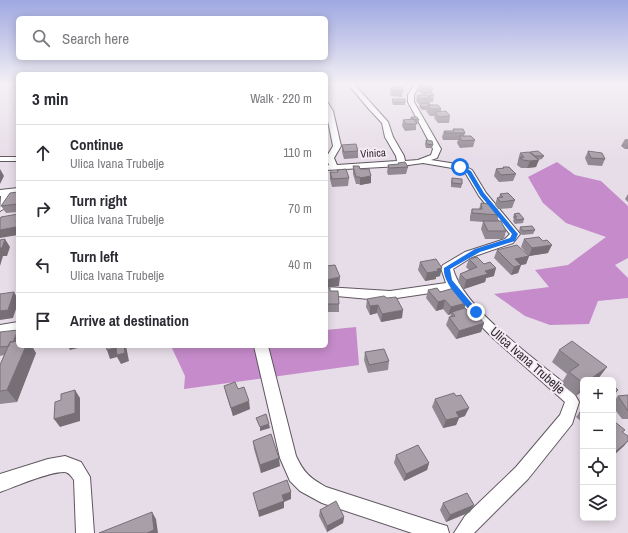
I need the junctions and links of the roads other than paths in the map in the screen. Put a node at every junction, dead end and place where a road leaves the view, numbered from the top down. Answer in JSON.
{"nodes":[{"id":1,"x":329,"y":109,"type":"edge"},
{"id":2,"x":372,"y":109,"type":"edge"},
{"id":3,"x":414,"y":109,"type":"edge"},
{"id":4,"x":0,"y":159,"type":"edge"},
{"id":5,"x":16,"y":159,"type":"edge"},
{"id":6,"x":424,"y":161,"type":"junction"},
{"id":7,"x":401,"y":164,"type":"junction"},
{"id":8,"x":330,"y":168,"type":"edge"},
{"id":9,"x":16,"y":191,"type":"edge"},
{"id":10,"x":4,"y":193,"type":"edge"},
{"id":11,"x":0,"y":208,"type":"edge"},
{"id":12,"x":453,"y":286,"type":"junction"},
{"id":13,"x":328,"y":291,"type":"edge"},
{"id":14,"x":16,"y":327,"type":"edge"},
{"id":15,"x":0,"y":330,"type":"edge"},
{"id":16,"x":261,"y":348,"type":"edge"},
{"id":17,"x":0,"y":483,"type":"edge"},
{"id":18,"x":85,"y":533,"type":"edge"},
{"id":19,"x":440,"y":533,"type":"edge"},
{"id":20,"x":464,"y":533,"type":"edge"}],
"edges":[{"from":1,"to":8,"type":"street"},
{"from":2,"to":7,"type":"street"},
{"from":3,"to":6,"type":"street"},
{"from":4,"to":5,"type":"street"},
{"from":6,"to":7,"type":"street","name":"Vinica"},
{"from":6,"to":12,"type":"street","name":"Ulica Ivana Trubelje"},
{"from":7,"to":8,"type":"street","name":"Vinica"},
{"from":9,"to":10,"type":"street"},
{"from":10,"to":11,"type":"street"},
{"from":12,"to":13,"type":"street"},
{"from":12,"to":20,"type":"street","name":"Ulica Ivana Trubelje"},
{"from":14,"to":15,"type":"street"},
{"from":16,"to":19,"type":"street"},
{"from":17,"to":18,"type":"street"}]}
